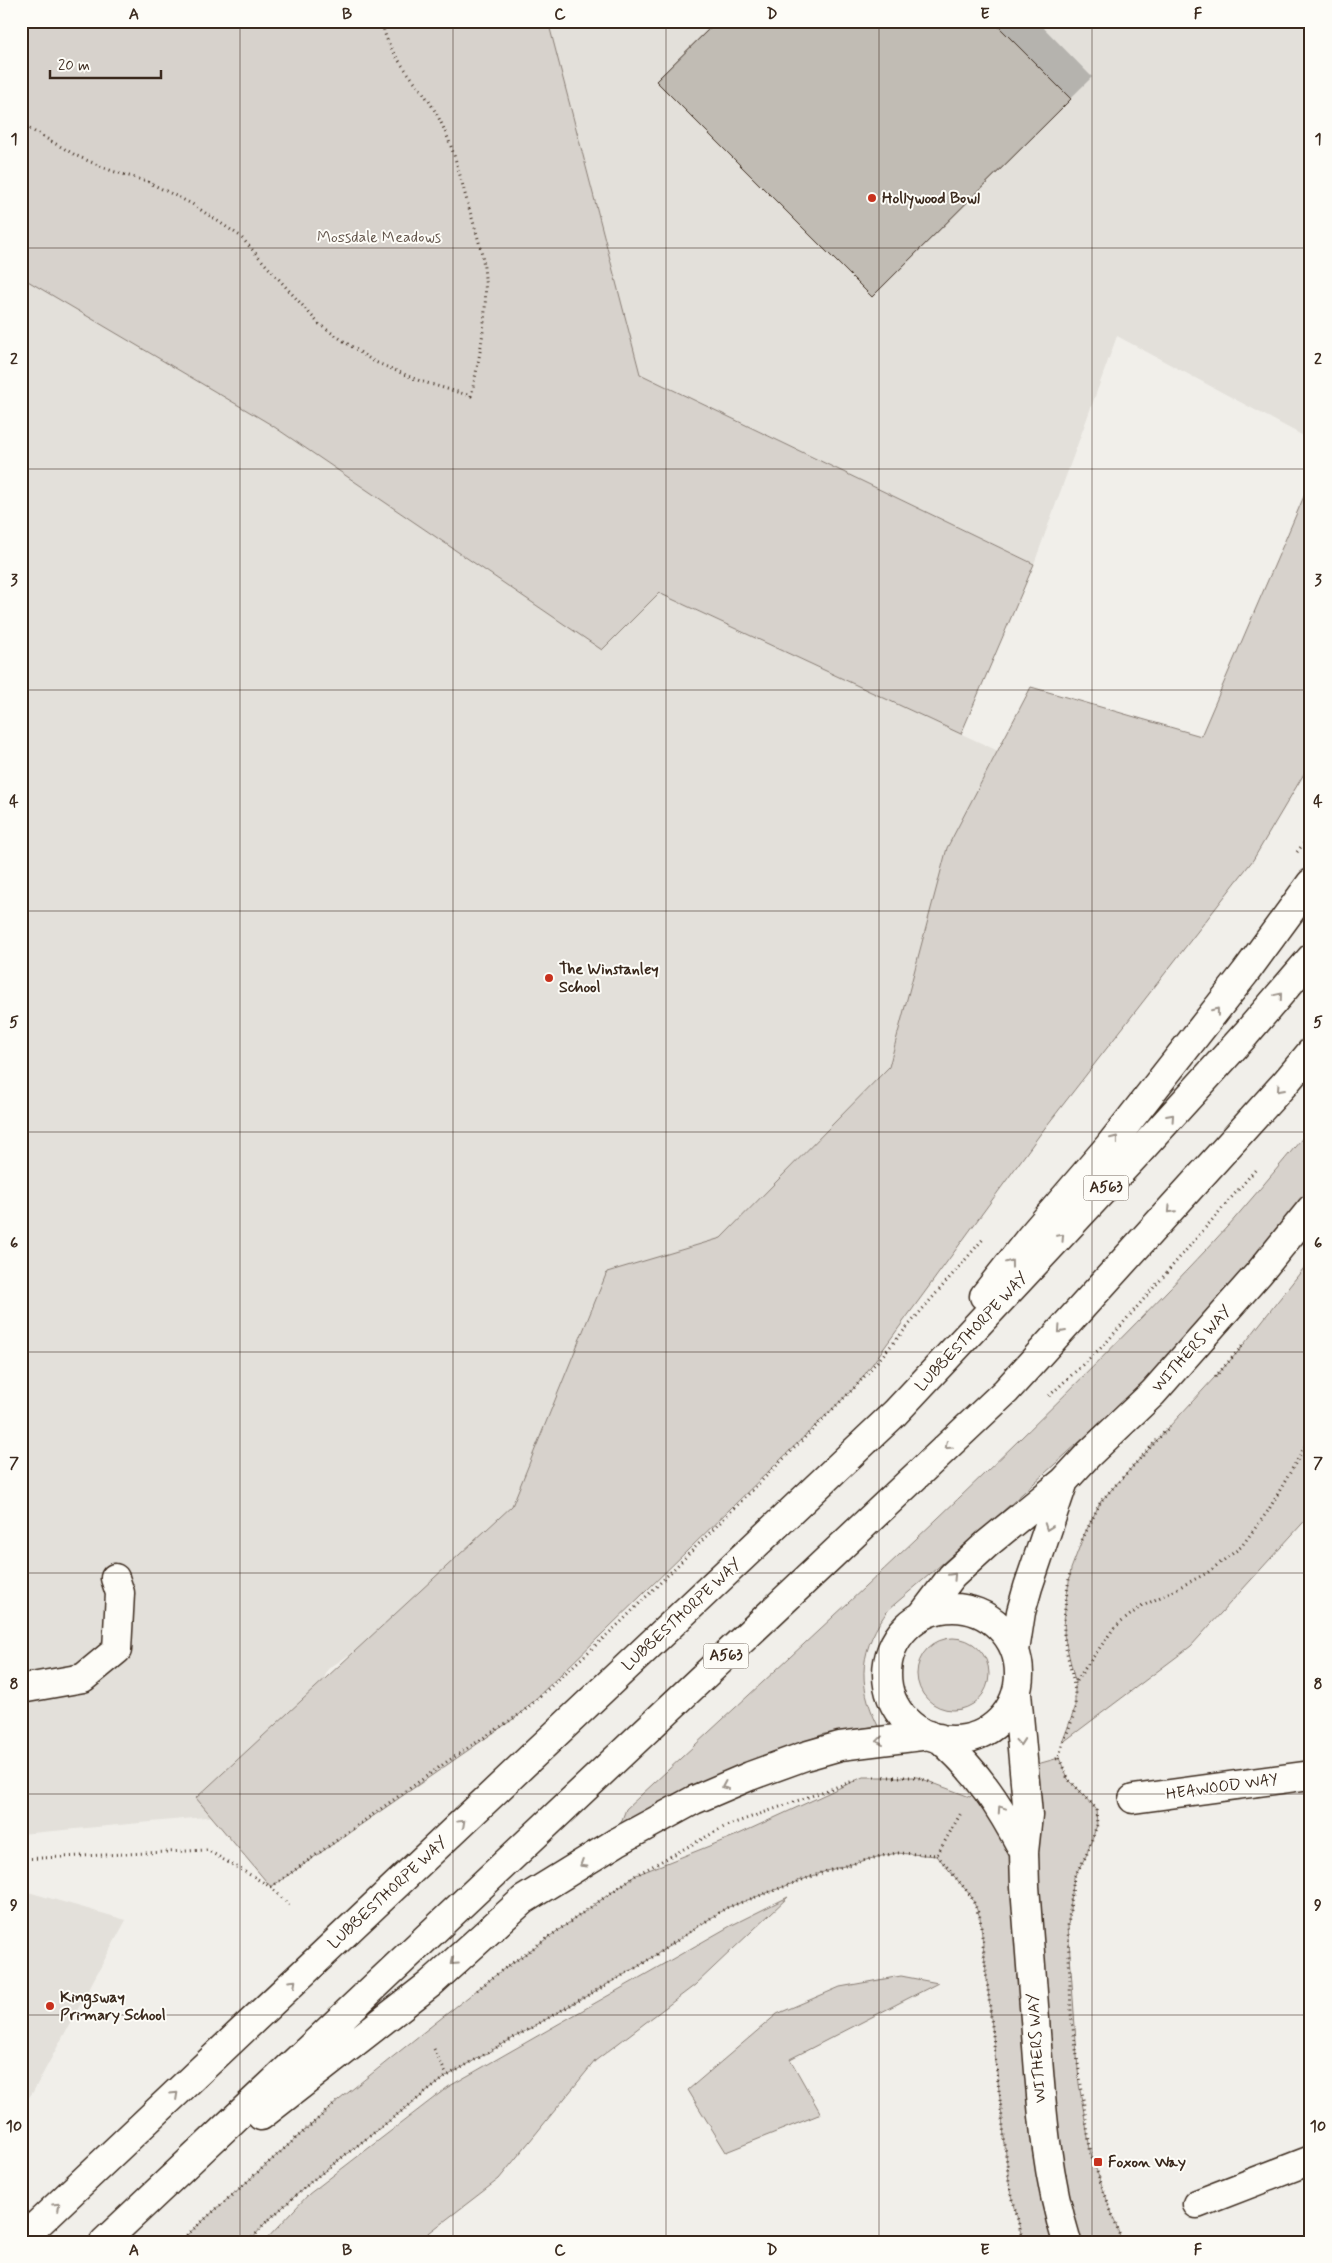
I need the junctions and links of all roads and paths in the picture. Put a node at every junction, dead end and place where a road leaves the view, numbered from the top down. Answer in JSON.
{"nodes":[{"id":1,"x":382,"y":21,"type":"edge"},
{"id":2,"x":21,"y":124,"type":"edge"},
{"id":3,"x":1311,"y":834,"type":"edge"},
{"id":4,"x":1293,"y":858,"type":"dead end"},
{"id":5,"x":1311,"y":884,"type":"edge"},
{"id":6,"x":1311,"y":958,"type":"edge"},
{"id":7,"x":1311,"y":1052,"type":"edge"},
{"id":8,"x":1311,"y":1209,"type":"edge"},
{"id":9,"x":988,"y":1234,"type":"dead end"},
{"id":10,"x":1249,"y":1337,"type":"dead end"},
{"id":11,"x":1211,"y":1381,"type":"dead end"},
{"id":12,"x":895,"y":1413,"type":"junction"},
{"id":13,"x":1172,"y":1423,"type":"dead end"},
{"id":14,"x":1311,"y":1436,"type":"edge"},
{"id":15,"x":1064,"y":1481,"type":"junction"},
{"id":16,"x":1080,"y":1543,"type":"dead end"},
{"id":17,"x":1071,"y":1569,"type":"dead end"},
{"id":18,"x":114,"y":1578,"type":"dead end"},
{"id":19,"x":923,"y":1614,"type":"junction"},
{"id":20,"x":1015,"y":1651,"type":"junction"},
{"id":21,"x":1075,"y":1681,"type":"junction"},
{"id":22,"x":21,"y":1689,"type":"edge"},
{"id":23,"x":1017,"y":1693,"type":"junction"},
{"id":24,"x":934,"y":1736,"type":"junction"},
{"id":25,"x":1059,"y":1758,"type":"junction"},
{"id":26,"x":1023,"y":1768,"type":"junction"},
{"id":27,"x":1311,"y":1775,"type":"edge"},
{"id":28,"x":863,"y":1777,"type":"dead end"},
{"id":29,"x":872,"y":1777,"type":"dead end"},
{"id":30,"x":977,"y":1790,"type":"junction"},
{"id":31,"x":1133,"y":1799,"type":"dead end"},
{"id":32,"x":1024,"y":1852,"type":"junction"},
{"id":33,"x":937,"y":1856,"type":"junction"},
{"id":34,"x":21,"y":1859,"type":"edge"},
{"id":35,"x":271,"y":1887,"type":"junction"},
{"id":36,"x":289,"y":1905,"type":"dead end"},
{"id":37,"x":470,"y":1995,"type":"dead end"},
{"id":38,"x":434,"y":2049,"type":"dead end"},
{"id":39,"x":447,"y":2076,"type":"junction"},
{"id":40,"x":339,"y":2100,"type":"dead end"},
{"id":41,"x":1311,"y":2160,"type":"edge"},
{"id":42,"x":1197,"y":2204,"type":"dead end"},
{"id":43,"x":109,"y":2237,"type":"edge"},
{"id":44,"x":21,"y":2240,"type":"edge"},
{"id":45,"x":179,"y":2242,"type":"edge"},
{"id":46,"x":250,"y":2242,"type":"edge"},
{"id":47,"x":1023,"y":2242,"type":"edge"},
{"id":48,"x":1066,"y":2242,"type":"edge"},
{"id":49,"x":1122,"y":2242,"type":"edge"}],
"edges":[{"from":1,"to":2,"type":"path"},
{"from":3,"to":4,"type":"path"},
{"from":12,"to":5,"type":"main road","one_way":true},
{"from":12,"to":6,"type":"main road","name":"LUBBESTHORPE WAY","number":"A563","one_way":true},
{"from":7,"to":43,"type":"main road","number":"A563","one_way":true},
{"from":8,"to":15,"type":"main road","name":"WITHERS WAY"},
{"from":9,"to":35,"type":"path"},
{"from":10,"to":11,"type":"path"},
{"from":44,"to":12,"type":"main road","name":"LUBBESTHORPE WAY","number":"A563","one_way":true},
{"from":13,"to":16,"type":"path"},
{"from":14,"to":21,"type":"path"},
{"from":19,"to":15,"type":"main road","name":"WITHERS WAY","one_way":true},
{"from":15,"to":20,"type":"main road","name":"WITHERS WAY","one_way":true},
{"from":17,"to":21,"type":"path"},
{"from":18,"to":22,"type":"main road"},
{"from":19,"to":20,"type":"main road"},
{"from":19,"to":24,"type":"main road"},
{"from":20,"to":23,"type":"main road"},
{"from":21,"to":25,"type":"path"},
{"from":23,"to":24,"type":"main road"},
{"from":23,"to":26,"type":"main road","name":"WITHERS WAY","one_way":true},
{"from":24,"to":30,"type":"main road","name":"WITHERS WAY"},
{"from":24,"to":43,"type":"main road","one_way":true},
{"from":25,"to":26,"type":"path"},
{"from":25,"to":49,"type":"path"},
{"from":26,"to":32,"type":"main road","name":"WITHERS WAY"},
{"from":27,"to":31,"type":"main road","name":"HEAWOOD WAY"},
{"from":28,"to":37,"type":"path"},
{"from":29,"to":30,"type":"path"},
{"from":32,"to":30,"type":"main road","name":"WITHERS WAY","one_way":true},
{"from":30,"to":33,"type":"path"},
{"from":32,"to":48,"type":"main road","name":"WITHERS WAY"},
{"from":33,"to":39,"type":"path"},
{"from":33,"to":47,"type":"path"},
{"from":34,"to":35,"type":"path"},
{"from":35,"to":36,"type":"path"},
{"from":38,"to":39,"type":"path"},
{"from":39,"to":46,"type":"path"},
{"from":40,"to":45,"type":"path"},
{"from":41,"to":42,"type":"main road"}]}
